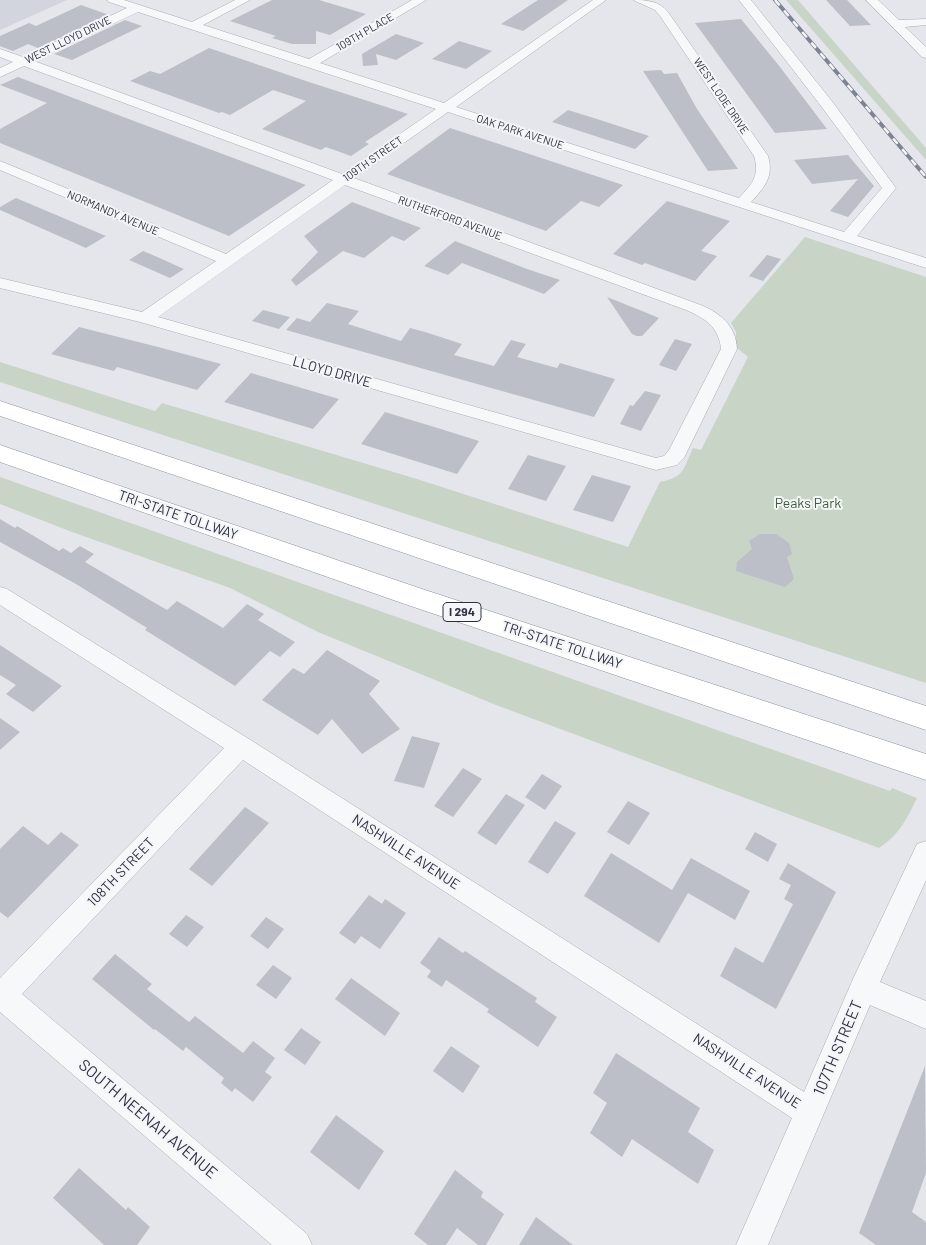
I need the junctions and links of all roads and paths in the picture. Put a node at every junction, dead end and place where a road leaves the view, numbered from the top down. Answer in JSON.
{"nodes":[{"id":1,"x":113,"y":0,"type":"edge"},
{"id":2,"x":244,"y":0,"type":"edge"},
{"id":3,"x":420,"y":0,"type":"edge"},
{"id":4,"x":600,"y":0,"type":"edge"},
{"id":5,"x":639,"y":0,"type":"edge"},
{"id":6,"x":745,"y":0,"type":"edge"},
{"id":7,"x":872,"y":0,"type":"edge"},
{"id":8,"x":137,"y":8,"type":"junction"},
{"id":9,"x":926,"y":22,"type":"edge"},
{"id":10,"x":896,"y":24,"type":"junction"},
{"id":11,"x":192,"y":26,"type":"junction"},
{"id":12,"x":0,"y":53,"type":"edge"},
{"id":13,"x":926,"y":54,"type":"edge"},
{"id":14,"x":24,"y":62,"type":"junction"},
{"id":15,"x":310,"y":64,"type":"junction"},
{"id":16,"x":0,"y":73,"type":"edge"},
{"id":17,"x":446,"y":108,"type":"junction"},
{"id":18,"x":0,"y":165,"type":"edge"},
{"id":19,"x":345,"y":179,"type":"junction"},
{"id":20,"x":741,"y":204,"type":"junction"},
{"id":21,"x":847,"y":238,"type":"junction"},
{"id":22,"x":227,"y":260,"type":"junction"},
{"id":23,"x":926,"y":263,"type":"edge"},
{"id":24,"x":0,"y":283,"type":"edge"},
{"id":25,"x":145,"y":318,"type":"junction"},
{"id":26,"x":0,"y":408,"type":"edge"},
{"id":27,"x":0,"y":453,"type":"edge"},
{"id":28,"x":663,"y":464,"type":"joint"},
{"id":29,"x":0,"y":595,"type":"edge"},
{"id":30,"x":926,"y":718,"type":"edge"},
{"id":31,"x":241,"y":746,"type":"junction"},
{"id":32,"x":926,"y":766,"type":"edge"},
{"id":33,"x":926,"y":852,"type":"edge"},
{"id":34,"x":863,"y":988,"type":"junction"},
{"id":35,"x":1,"y":996,"type":"edge"},
{"id":36,"x":926,"y":1015,"type":"edge"},
{"id":37,"x":810,"y":1112,"type":"junction"},
{"id":38,"x":296,"y":1245,"type":"edge"},
{"id":39,"x":752,"y":1245,"type":"edge"}],
"edges":[{"from":1,"to":8,"type":"street","name":"OAK PARK AVENUE"},
{"from":2,"to":11,"type":"street"},
{"from":3,"to":15,"type":"street","name":"109TH PLACE"},
{"from":4,"to":17,"type":"street","name":"109TH STREET"},
{"from":5,"to":20,"type":"street","name":"WEST LODE DRIVE"},
{"from":6,"to":21,"type":"street"},
{"from":7,"to":10,"type":"street"},
{"from":8,"to":11,"type":"street","name":"OAK PARK AVENUE"},
{"from":8,"to":14,"type":"street","name":"WEST LLOYD DRIVE"},
{"from":9,"to":10,"type":"street"},
{"from":10,"to":13,"type":"street"},
{"from":11,"to":15,"type":"street","name":"OAK PARK AVENUE"},
{"from":12,"to":14,"type":"street","name":"RUTHERFORD AVENUE"},
{"from":14,"to":16,"type":"street","name":"WEST LLOYD DRIVE"},
{"from":14,"to":19,"type":"street","name":"RUTHERFORD AVENUE"},
{"from":15,"to":17,"type":"street","name":"OAK PARK AVENUE"},
{"from":17,"to":19,"type":"street","name":"109TH STREET"},
{"from":17,"to":20,"type":"street","name":"OAK PARK AVENUE"},
{"from":18,"to":22,"type":"street","name":"NORMANDY AVENUE"},
{"from":19,"to":22,"type":"street","name":"109TH STREET"},
{"from":19,"to":28,"type":"street","name":"RUTHERFORD AVENUE"},
{"from":20,"to":21,"type":"street","name":"OAK PARK AVENUE"},
{"from":21,"to":23,"type":"street","name":"OAK PARK AVENUE"},
{"from":22,"to":25,"type":"street","name":"109TH STREET"},
{"from":24,"to":25,"type":"street","name":"LLOYD DRIVE"},
{"from":25,"to":28,"type":"street","name":"LLOYD DRIVE"},
{"from":26,"to":30,"type":"highway"},
{"from":27,"to":32,"type":"highway","name":"TRI-STATE TOLLWAY","number":"I 294"},
{"from":29,"to":31,"type":"street","name":"NASHVILLE AVENUE"},
{"from":31,"to":35,"type":"street","name":"108TH STREET"},
{"from":31,"to":37,"type":"street","name":"NASHVILLE AVENUE"},
{"from":33,"to":34,"type":"street","name":"107TH STREET"},
{"from":34,"to":36,"type":"street"},
{"from":34,"to":37,"type":"street","name":"107TH STREET"},
{"from":35,"to":38,"type":"street","name":"SOUTH NEENAH AVENUE"},
{"from":37,"to":39,"type":"street","name":"107TH STREET"}]}
